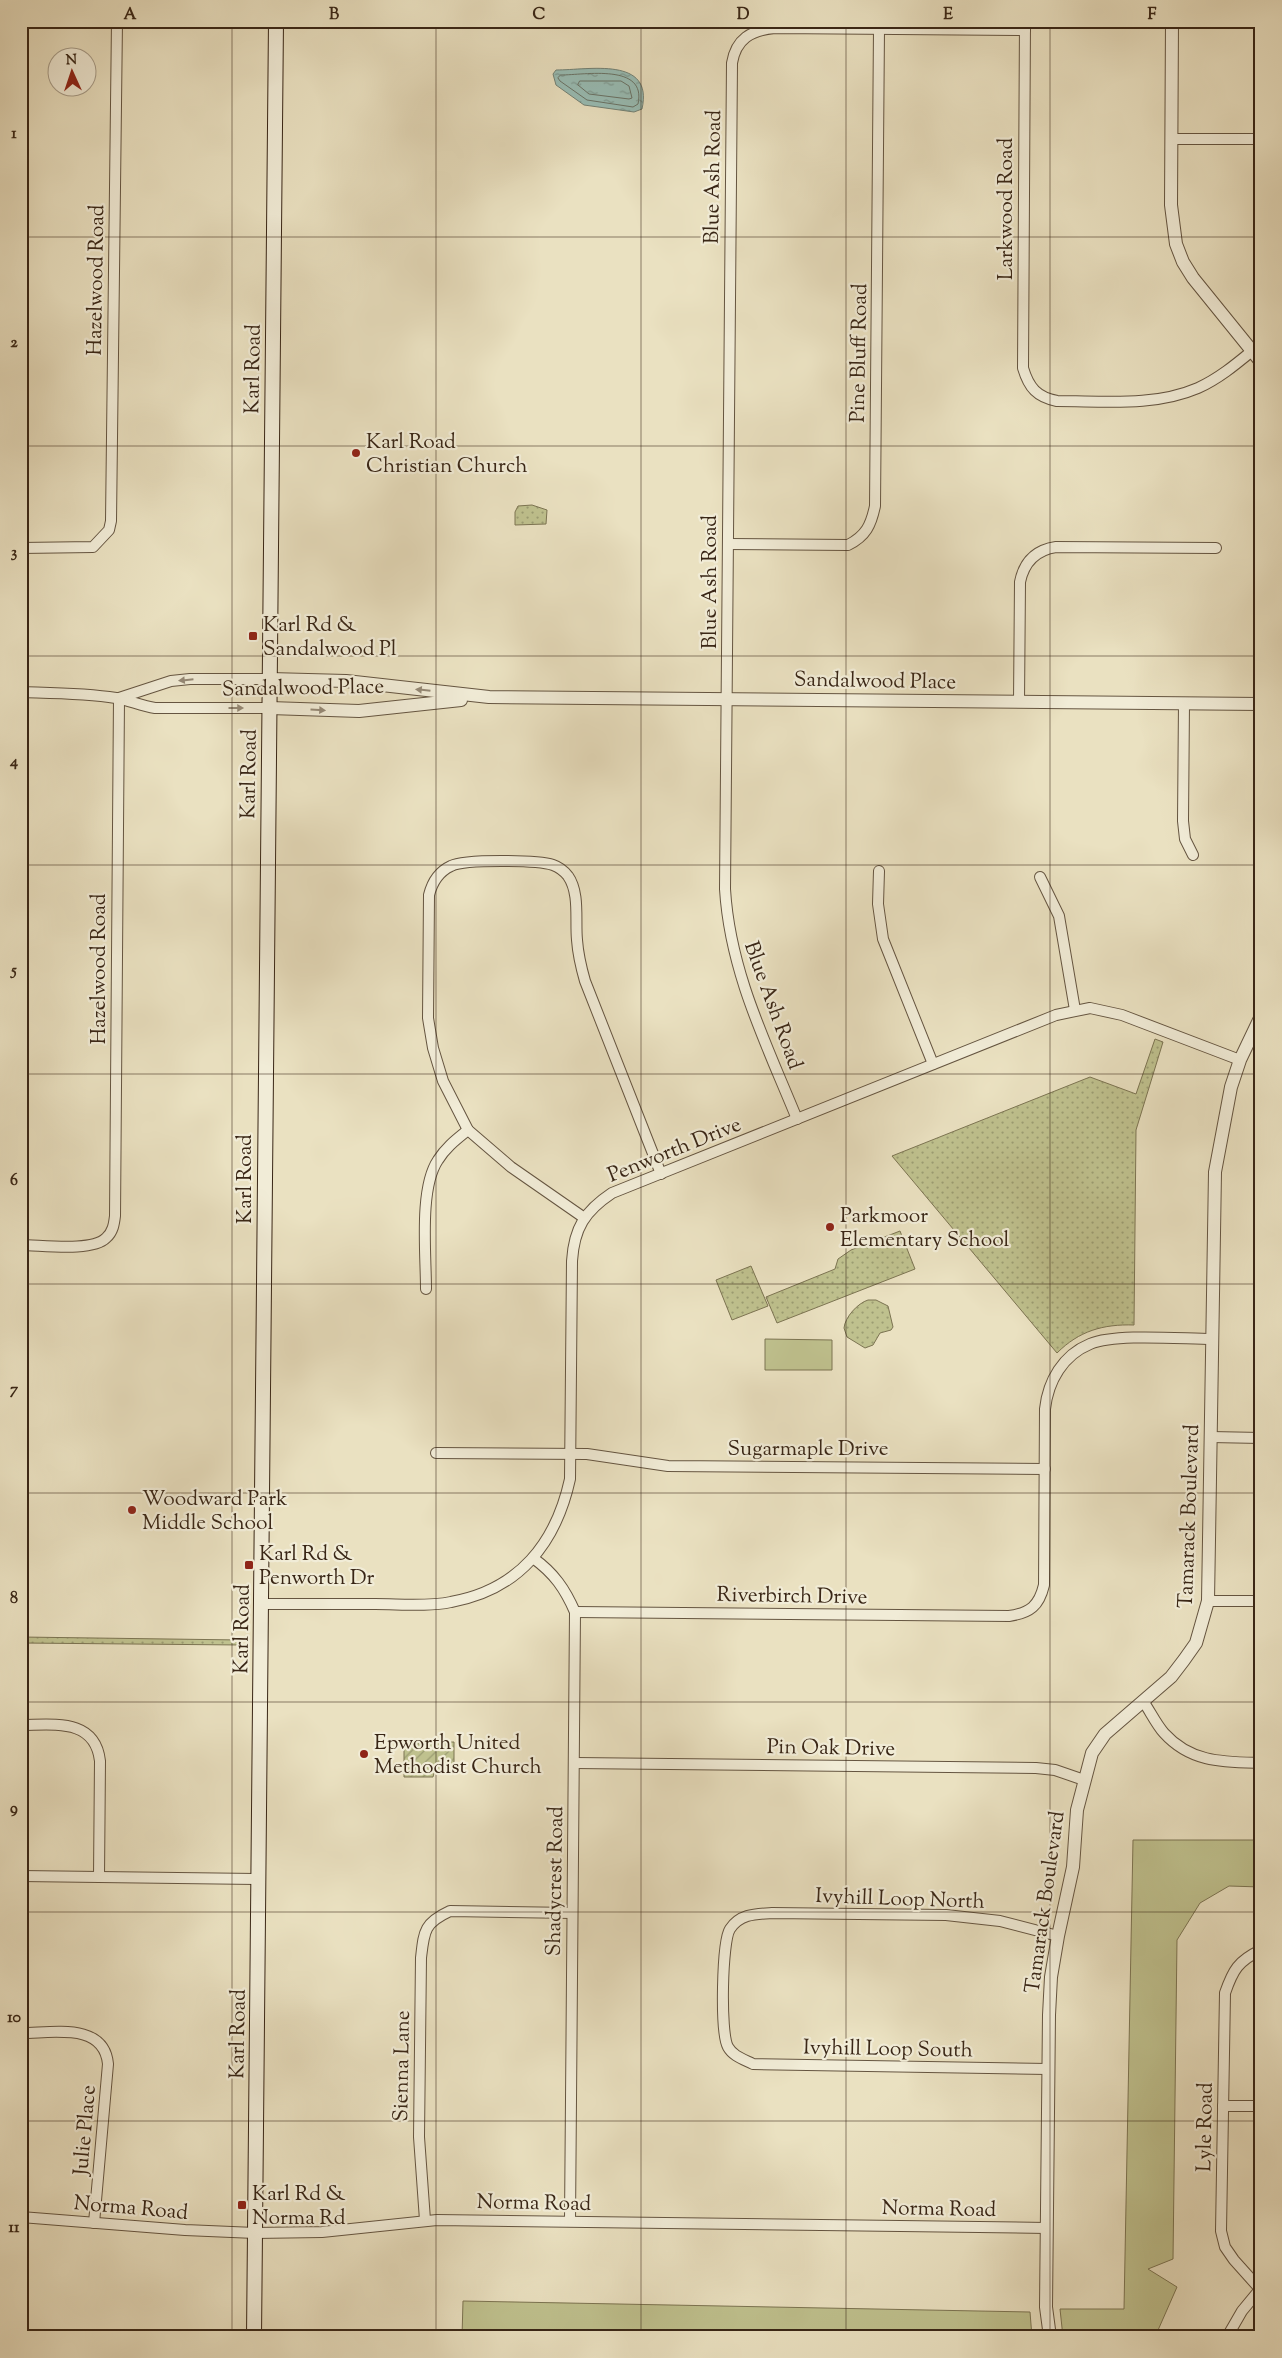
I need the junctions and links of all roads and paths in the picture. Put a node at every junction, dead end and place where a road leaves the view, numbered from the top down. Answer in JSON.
{"nodes":[{"id":1,"x":117,"y":21,"type":"edge"},
{"id":2,"x":276,"y":21,"type":"edge"},
{"id":3,"x":1172,"y":21,"type":"edge"},
{"id":4,"x":1025,"y":26,"type":"edge"},
{"id":5,"x":879,"y":29,"type":"junction"},
{"id":6,"x":1171,"y":139,"type":"junction"},
{"id":7,"x":1261,"y":139,"type":"edge"},
{"id":8,"x":1252,"y":352,"type":"junction"},
{"id":9,"x":1261,"y":362,"type":"edge"},
{"id":10,"x":728,"y":544,"type":"junction"},
{"id":11,"x":21,"y":548,"type":"edge"},
{"id":12,"x":1216,"y":548,"type":"dead end"},
{"id":13,"x":270,"y":679,"type":"junction"},
{"id":14,"x":21,"y":692,"type":"edge"},
{"id":15,"x":489,"y":697,"type":"junction"},
{"id":16,"x":119,"y":698,"type":"junction"},
{"id":17,"x":727,"y":698,"type":"junction"},
{"id":18,"x":1019,"y":701,"type":"junction"},
{"id":19,"x":1184,"y":703,"type":"junction"},
{"id":20,"x":1261,"y":704,"type":"edge"},
{"id":21,"x":270,"y":708,"type":"junction"},
{"id":22,"x":1192,"y":855,"type":"dead end"},
{"id":23,"x":879,"y":871,"type":"dead end"},
{"id":24,"x":1040,"y":877,"type":"dead end"},
{"id":25,"x":1075,"y":1010,"type":"junction"},
{"id":26,"x":1261,"y":1016,"type":"edge"},
{"id":27,"x":1240,"y":1060,"type":"junction"},
{"id":28,"x":933,"y":1064,"type":"junction"},
{"id":29,"x":797,"y":1119,"type":"junction"},
{"id":30,"x":468,"y":1130,"type":"junction"},
{"id":31,"x":661,"y":1174,"type":"junction"},
{"id":32,"x":584,"y":1217,"type":"junction"},
{"id":33,"x":21,"y":1245,"type":"edge"},
{"id":34,"x":426,"y":1289,"type":"dead end"},
{"id":35,"x":1212,"y":1339,"type":"junction"},
{"id":36,"x":1211,"y":1437,"type":"junction"},
{"id":37,"x":1261,"y":1438,"type":"edge"},
{"id":38,"x":436,"y":1453,"type":"dead end"},
{"id":39,"x":571,"y":1453,"type":"junction"},
{"id":40,"x":1045,"y":1469,"type":"junction"},
{"id":41,"x":534,"y":1558,"type":"junction"},
{"id":42,"x":1208,"y":1601,"type":"junction"},
{"id":43,"x":1261,"y":1601,"type":"edge"},
{"id":44,"x":261,"y":1604,"type":"junction"},
{"id":45,"x":575,"y":1612,"type":"junction"},
{"id":46,"x":1143,"y":1701,"type":"junction"},
{"id":47,"x":21,"y":1725,"type":"edge"},
{"id":48,"x":1261,"y":1762,"type":"edge"},
{"id":49,"x":575,"y":1763,"type":"junction"},
{"id":50,"x":1084,"y":1780,"type":"junction"},
{"id":51,"x":21,"y":1876,"type":"edge"},
{"id":52,"x":99,"y":1877,"type":"junction"},
{"id":53,"x":258,"y":1879,"type":"junction"},
{"id":54,"x":572,"y":1913,"type":"junction"},
{"id":55,"x":1058,"y":1936,"type":"junction"},
{"id":56,"x":1261,"y":1950,"type":"edge"},
{"id":57,"x":21,"y":2033,"type":"edge"},
{"id":58,"x":731,"y":2051,"type":"joint"},
{"id":59,"x":1048,"y":2069,"type":"junction"},
{"id":60,"x":1223,"y":2106,"type":"junction"},
{"id":61,"x":1261,"y":2106,"type":"edge"},
{"id":62,"x":21,"y":2217,"type":"edge"},
{"id":63,"x":425,"y":2220,"type":"junction"},
{"id":64,"x":570,"y":2221,"type":"junction"},
{"id":65,"x":94,"y":2223,"type":"junction"},
{"id":66,"x":1047,"y":2228,"type":"junction"},
{"id":67,"x":255,"y":2233,"type":"junction"},
{"id":68,"x":1260,"y":2288,"type":"edge"},
{"id":69,"x":254,"y":2337,"type":"edge"},
{"id":70,"x":1050,"y":2337,"type":"edge"},
{"id":71,"x":1227,"y":2337,"type":"edge"}],
"edges":[{"from":1,"to":11,"type":"street","name":"Hazelwood Road"},
{"from":2,"to":13,"type":"main road","name":"Karl Road"},
{"from":3,"to":6,"type":"street"},
{"from":4,"to":5,"type":"street"},
{"from":4,"to":8,"type":"street","name":"Larkwood Road"},
{"from":5,"to":10,"type":"street","name":"Blue Ash Road"},
{"from":5,"to":10,"type":"street","name":"Pine Bluff Road"},
{"from":6,"to":7,"type":"street"},
{"from":6,"to":8,"type":"street"},
{"from":8,"to":9,"type":"street"},
{"from":10,"to":17,"type":"street","name":"Blue Ash Road"},
{"from":12,"to":18,"type":"street"},
{"from":15,"to":13,"type":"street","name":"Sandalwood Place","one_way":true},
{"from":13,"to":16,"type":"street","name":"Sandalwood Place","one_way":true},
{"from":13,"to":21,"type":"main road","name":"Karl Road"},
{"from":14,"to":16,"type":"street","name":"Sandalwood Place"},
{"from":15,"to":17,"type":"street","name":"Sandalwood Place"},
{"from":21,"to":15,"type":"street","name":"Sandalwood Place","one_way":true},
{"from":16,"to":21,"type":"street","name":"Sandalwood Place","one_way":true},
{"from":16,"to":33,"type":"street","name":"Hazelwood Road"},
{"from":17,"to":18,"type":"street","name":"Sandalwood Place"},
{"from":17,"to":29,"type":"street","name":"Blue Ash Road"},
{"from":18,"to":19,"type":"street","name":"Sandalwood Place"},
{"from":19,"to":20,"type":"street","name":"Sandalwood Place"},
{"from":19,"to":22,"type":"street"},
{"from":21,"to":44,"type":"main road","name":"Karl Road"},
{"from":23,"to":28,"type":"street"},
{"from":24,"to":25,"type":"street"},
{"from":25,"to":27,"type":"street","name":"Penworth Drive"},
{"from":25,"to":28,"type":"street","name":"Penworth Drive"},
{"from":26,"to":27,"type":"street","name":"Tamarack Boulevard"},
{"from":27,"to":35,"type":"street","name":"Tamarack Boulevard"},
{"from":28,"to":29,"type":"street","name":"Penworth Drive"},
{"from":29,"to":31,"type":"street","name":"Penworth Drive"},
{"from":30,"to":31,"type":"street"},
{"from":30,"to":32,"type":"street"},
{"from":30,"to":34,"type":"street"},
{"from":31,"to":32,"type":"street","name":"Penworth Drive"},
{"from":32,"to":39,"type":"street","name":"Penworth Drive"},
{"from":35,"to":36,"type":"street","name":"Tamarack Boulevard"},
{"from":35,"to":40,"type":"street","name":"Riverbirch Drive"},
{"from":36,"to":37,"type":"street"},
{"from":36,"to":42,"type":"street","name":"Tamarack Boulevard"},
{"from":38,"to":39,"type":"street","name":"Sugarmaple Drive"},
{"from":39,"to":40,"type":"street","name":"Sugarmaple Drive"},
{"from":39,"to":41,"type":"street","name":"Penworth Drive"},
{"from":40,"to":45,"type":"street","name":"Riverbirch Drive"},
{"from":41,"to":44,"type":"street","name":"Penworth Drive"},
{"from":41,"to":45,"type":"street","name":"Shadycrest Road"},
{"from":42,"to":43,"type":"street"},
{"from":42,"to":46,"type":"street","name":"Tamarack Boulevard"},
{"from":44,"to":53,"type":"main road","name":"Karl Road"},
{"from":45,"to":49,"type":"street","name":"Shadycrest Road"},
{"from":46,"to":48,"type":"street"},
{"from":46,"to":50,"type":"street","name":"Tamarack Boulevard"},
{"from":47,"to":52,"type":"street"},
{"from":49,"to":50,"type":"street","name":"Pin Oak Drive"},
{"from":49,"to":54,"type":"street","name":"Shadycrest Road"},
{"from":50,"to":55,"type":"street","name":"Tamarack Boulevard"},
{"from":51,"to":52,"type":"street"},
{"from":52,"to":53,"type":"street"},
{"from":53,"to":67,"type":"main road","name":"Karl Road"},
{"from":54,"to":63,"type":"street","name":"Sienna Lane"},
{"from":54,"to":64,"type":"street","name":"Shadycrest Road"},
{"from":55,"to":58,"type":"street","name":"Ivyhill Loop North"},
{"from":55,"to":59,"type":"street","name":"Tamarack Boulevard"},
{"from":56,"to":60,"type":"street","name":"Lyle Road"},
{"from":57,"to":65,"type":"street","name":"Julie Place"},
{"from":58,"to":59,"type":"street","name":"Ivyhill Loop South"},
{"from":59,"to":66,"type":"street","name":"Tamarack Boulevard"},
{"from":60,"to":61,"type":"street"},
{"from":60,"to":68,"type":"street","name":"Lyle Road"},
{"from":62,"to":65,"type":"street","name":"Norma Road"},
{"from":63,"to":64,"type":"street","name":"Norma Road"},
{"from":63,"to":67,"type":"street","name":"Norma Road"},
{"from":64,"to":66,"type":"street","name":"Norma Road"},
{"from":65,"to":67,"type":"street","name":"Norma Road"},
{"from":66,"to":70,"type":"street","name":"Tamarack Boulevard"},
{"from":67,"to":69,"type":"main road","name":"Karl Road"},
{"from":68,"to":71,"type":"street"}]}
